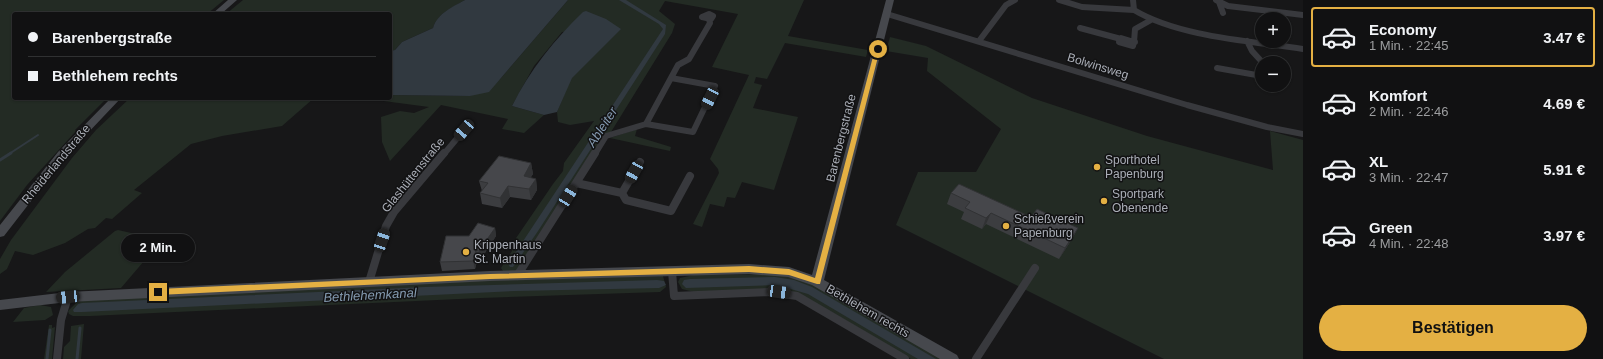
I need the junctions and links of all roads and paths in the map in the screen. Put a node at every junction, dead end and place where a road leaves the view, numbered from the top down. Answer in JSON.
{"nodes":[{"id":1,"x":233,"y":0,"type":"edge"},
{"id":2,"x":890,"y":0,"type":"edge"},
{"id":3,"x":1015,"y":0,"type":"edge"},
{"id":4,"x":1058,"y":0,"type":"edge"},
{"id":5,"x":1132,"y":0,"type":"edge"},
{"id":6,"x":1218,"y":1,"type":"edge"},
{"id":7,"x":1134,"y":10,"type":"junction"},
{"id":8,"x":218,"y":12,"type":"edge"},
{"id":9,"x":1223,"y":13,"type":"dead end"},
{"id":10,"x":887,"y":14,"type":"junction"},
{"id":11,"x":1303,"y":15,"type":"edge"},
{"id":12,"x":709,"y":19,"type":"dead end"},
{"id":13,"x":1151,"y":20,"type":"junction"},
{"id":14,"x":1080,"y":28,"type":"dead end"},
{"id":15,"x":1247,"y":40,"type":"junction"},
{"id":16,"x":979,"y":42,"type":"junction"},
{"id":17,"x":1303,"y":49,"type":"edge"},
{"id":18,"x":1257,"y":56,"type":"edge"},
{"id":19,"x":1217,"y":68,"type":"dead end"},
{"id":20,"x":1255,"y":75,"type":"edge"},
{"id":21,"x":671,"y":78,"type":"junction"},
{"id":22,"x":114,"y":100,"type":"edge"},
{"id":23,"x":646,"y":124,"type":"junction"},
{"id":24,"x":464,"y":130,"type":"dead end"},
{"id":25,"x":1303,"y":134,"type":"edge"},
{"id":26,"x":640,"y":162,"type":"dead end"},
{"id":27,"x":690,"y":176,"type":"dead end"},
{"id":28,"x":576,"y":183,"type":"junction"},
{"id":29,"x":622,"y":193,"type":"junction"},
{"id":30,"x":0,"y":233,"type":"edge"},
{"id":31,"x":1035,"y":268,"type":"dead end"},
{"id":32,"x":672,"y":271,"type":"junction"},
{"id":33,"x":517,"y":276,"type":"junction"},
{"id":34,"x":369,"y":282,"type":"junction"},
{"id":35,"x":817,"y":282,"type":"junction"},
{"id":36,"x":68,"y":297,"type":"junction"},
{"id":37,"x":0,"y":302,"type":"edge"},
{"id":38,"x":14,"y":302,"type":"junction"},
{"id":39,"x":0,"y":306,"type":"edge"},
{"id":40,"x":57,"y":359,"type":"edge"},
{"id":41,"x":905,"y":359,"type":"edge"},
{"id":42,"x":952,"y":359,"type":"edge"},
{"id":43,"x":976,"y":359,"type":"edge"}],
"edges":[{"from":1,"to":8,"type":"street"},
{"from":2,"to":10,"type":"street","name":"Barenbergstraße"},
{"from":3,"to":16,"type":"street"},
{"from":4,"to":7,"type":"street"},
{"from":5,"to":7,"type":"street"},
{"from":6,"to":9,"type":"street"},
{"from":6,"to":11,"type":"street"},
{"from":7,"to":13,"type":"street"},
{"from":10,"to":16,"type":"street","name":"Bolwinsweg"},
{"from":10,"to":35,"type":"street","name":"Barenbergstraße"},
{"from":12,"to":21,"type":"street"},
{"from":13,"to":14,"type":"street"},
{"from":13,"to":15,"type":"street"},
{"from":15,"to":17,"type":"street"},
{"from":15,"to":18,"type":"street"},
{"from":16,"to":25,"type":"street","name":"Bolwinsweg"},
{"from":19,"to":20,"type":"street"},
{"from":21,"to":23,"type":"street"},
{"from":21,"to":23,"type":"street"},
{"from":22,"to":30,"type":"street","name":"Rheiderlandstraße"},
{"from":23,"to":28,"type":"street"},
{"from":24,"to":34,"type":"street","name":"Glashüttenstraße"},
{"from":26,"to":29,"type":"street"},
{"from":27,"to":29,"type":"street"},
{"from":28,"to":29,"type":"street"},
{"from":28,"to":33,"type":"street"},
{"from":31,"to":43,"type":"street"},
{"from":32,"to":33,"type":"street","name":"Bethlehem rechts"},
{"from":32,"to":35,"type":"street","name":"Bethlehem rechts"},
{"from":32,"to":41,"type":"street"},
{"from":33,"to":34,"type":"street","name":"Bethlehem rechts"},
{"from":34,"to":36,"type":"street","name":"Bethlehem rechts"},
{"from":35,"to":42,"type":"street","name":"Bethlehem rechts"},
{"from":36,"to":38,"type":"street","name":"Bethlehem rechts"},
{"from":36,"to":40,"type":"street"},
{"from":37,"to":38,"type":"street","name":"Bethlehem rechts"},
{"from":38,"to":39,"type":"street","name":"Bethlehem rechts"}]}
